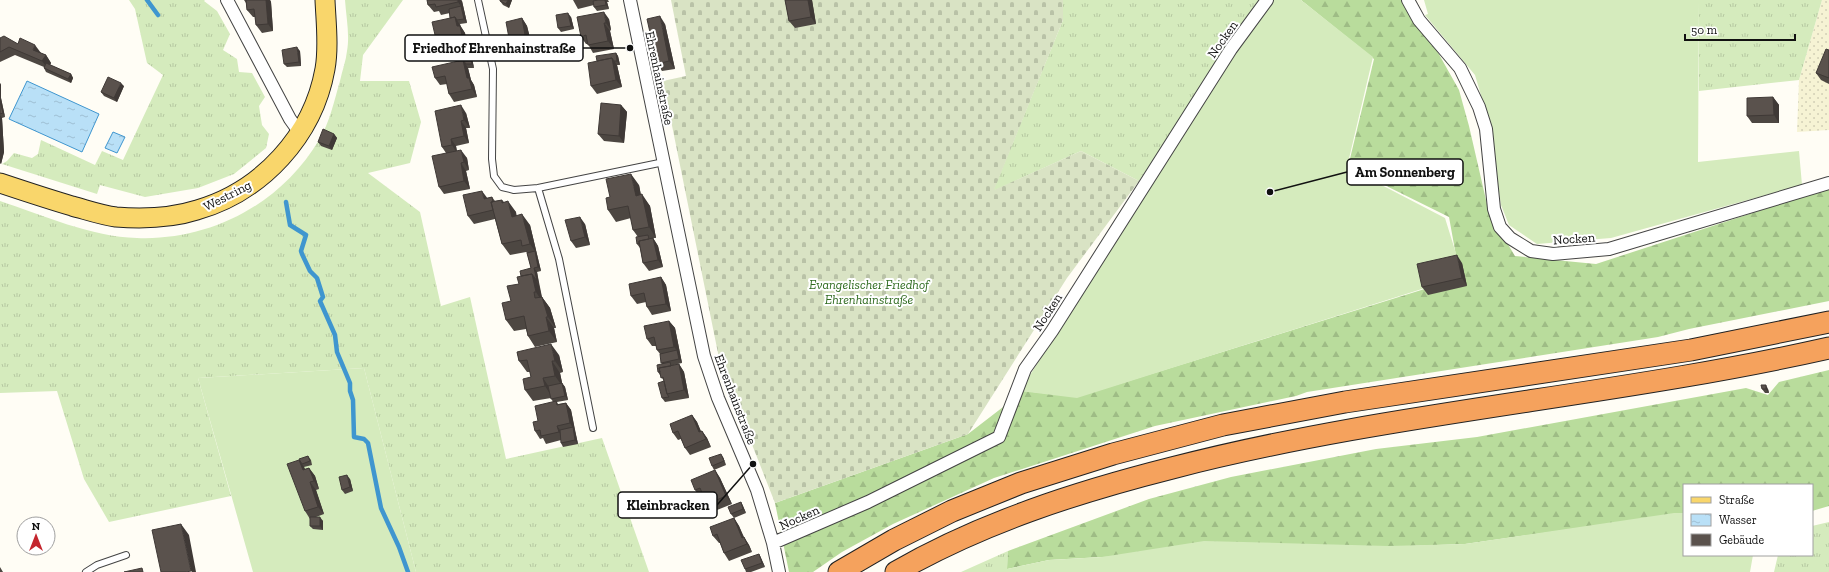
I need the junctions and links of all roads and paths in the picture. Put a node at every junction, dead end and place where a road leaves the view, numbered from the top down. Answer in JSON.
{"nodes":[{"id":1,"x":227,"y":0,"type":"edge"},
{"id":2,"x":325,"y":0,"type":"edge"},
{"id":3,"x":478,"y":0,"type":"edge"},
{"id":4,"x":630,"y":0,"type":"edge"},
{"id":5,"x":1267,"y":0,"type":"edge"},
{"id":6,"x":1408,"y":0,"type":"edge"},
{"id":7,"x":300,"y":133,"type":"junction"},
{"id":8,"x":664,"y":162,"type":"junction"},
{"id":9,"x":0,"y":183,"type":"edge"},
{"id":10,"x":1829,"y":183,"type":"edge"},
{"id":11,"x":538,"y":188,"type":"junction"},
{"id":12,"x":1829,"y":322,"type":"edge"},
{"id":13,"x":1829,"y":348,"type":"edge"},
{"id":14,"x":593,"y":428,"type":"dead end"},
{"id":15,"x":773,"y":543,"type":"junction"},
{"id":16,"x":126,"y":555,"type":"dead end"},
{"id":17,"x":86,"y":572,"type":"edge"},
{"id":18,"x":780,"y":572,"type":"edge"},
{"id":19,"x":839,"y":572,"type":"edge"},
{"id":20,"x":896,"y":572,"type":"edge"}],
"edges":[{"from":1,"to":7,"type":"street"},
{"from":2,"to":7,"type":"main road","name":"Westring"},
{"from":3,"to":11,"type":"lane"},
{"from":4,"to":8,"type":"street","name":"Ehrenhainstraße"},
{"from":5,"to":15,"type":"street","name":"Nocken"},
{"from":6,"to":10,"type":"street","name":"Nocken"},
{"from":7,"to":9,"type":"main road","name":"Westring"},
{"from":8,"to":11,"type":"lane"},
{"from":8,"to":15,"type":"street","name":"Ehrenhainstraße"},
{"from":11,"to":14,"type":"lane"},
{"from":12,"to":19,"type":"highway"},
{"from":13,"to":20,"type":"highway"},
{"from":15,"to":18,"type":"street","name":"Ehrenhainstraße"},
{"from":16,"to":17,"type":"lane"}]}
